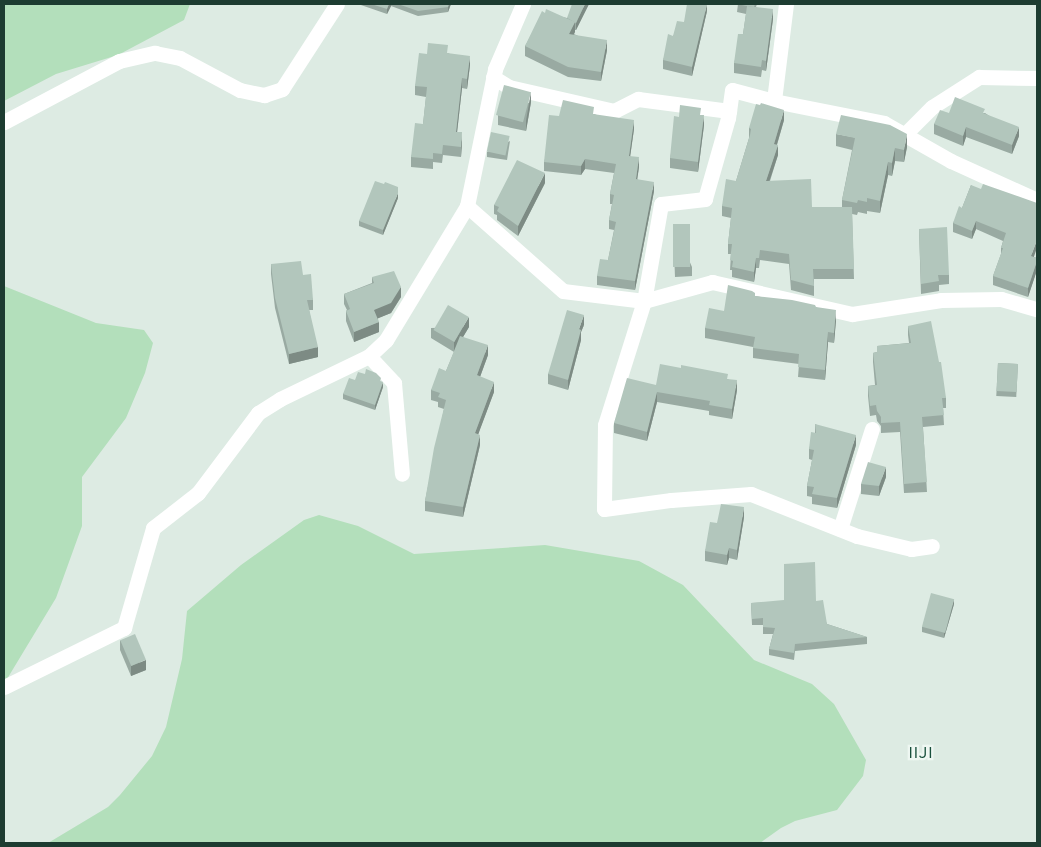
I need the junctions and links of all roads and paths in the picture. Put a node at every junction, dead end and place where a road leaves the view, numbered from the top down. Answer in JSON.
{"nodes":[{"id":1,"x":337,"y":4,"type":"edge"},
{"id":2,"x":522,"y":4,"type":"edge"},
{"id":3,"x":786,"y":4,"type":"edge"},
{"id":4,"x":493,"y":77,"type":"junction"},
{"id":5,"x":1037,"y":78,"type":"edge"},
{"id":6,"x":774,"y":101,"type":"junction"},
{"id":7,"x":729,"y":110,"type":"junction"},
{"id":8,"x":4,"y":122,"type":"edge"},
{"id":9,"x":905,"y":134,"type":"junction"},
{"id":10,"x":1037,"y":200,"type":"edge"},
{"id":11,"x":467,"y":206,"type":"junction"},
{"id":12,"x":644,"y":301,"type":"junction"},
{"id":13,"x":1037,"y":310,"type":"edge"},
{"id":14,"x":369,"y":356,"type":"junction"},
{"id":15,"x":872,"y":429,"type":"dead end"},
{"id":16,"x":402,"y":474,"type":"dead end"},
{"id":17,"x":840,"y":529,"type":"junction"},
{"id":18,"x":932,"y":546,"type":"dead end"},
{"id":19,"x":4,"y":687,"type":"edge"}],
"edges":[{"from":1,"to":8,"type":"street"},
{"from":2,"to":4,"type":"street"},
{"from":3,"to":6,"type":"street"},
{"from":4,"to":7,"type":"street"},
{"from":4,"to":11,"type":"street"},
{"from":5,"to":9,"type":"street"},
{"from":6,"to":7,"type":"street"},
{"from":6,"to":9,"type":"street"},
{"from":7,"to":12,"type":"street"},
{"from":9,"to":10,"type":"street"},
{"from":11,"to":12,"type":"street"},
{"from":11,"to":14,"type":"street"},
{"from":12,"to":13,"type":"street"},
{"from":12,"to":17,"type":"street"},
{"from":14,"to":16,"type":"street"},
{"from":14,"to":19,"type":"street"},
{"from":15,"to":17,"type":"street"},
{"from":17,"to":18,"type":"street"}]}
